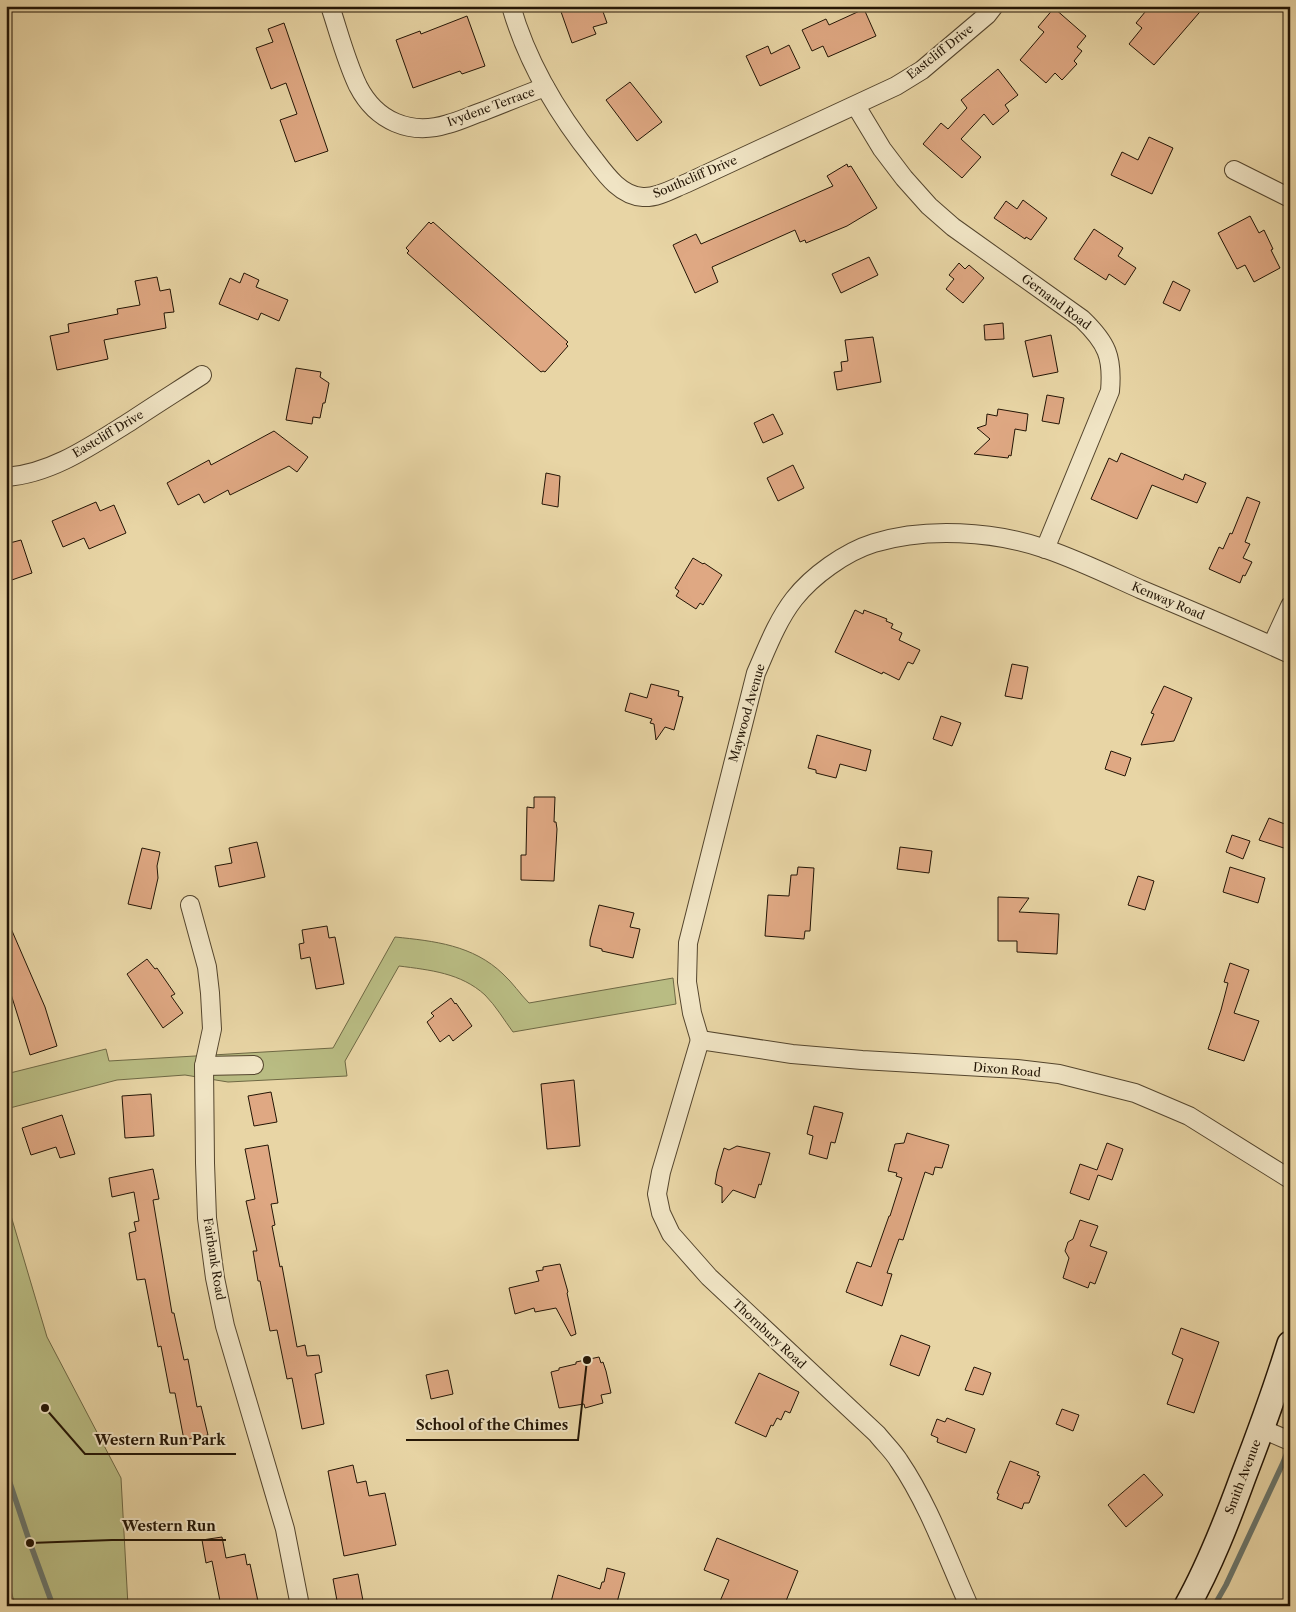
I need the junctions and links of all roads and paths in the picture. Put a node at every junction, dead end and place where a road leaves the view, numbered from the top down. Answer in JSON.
{"nodes":[{"id":1,"x":330,"y":6,"type":"edge"},
{"id":2,"x":511,"y":6,"type":"edge"},
{"id":3,"x":994,"y":6,"type":"edge"},
{"id":4,"x":545,"y":87,"type":"junction"},
{"id":5,"x":856,"y":106,"type":"junction"},
{"id":6,"x":1234,"y":170,"type":"dead end"},
{"id":7,"x":1290,"y":198,"type":"edge"},
{"id":8,"x":202,"y":375,"type":"dead end"},
{"id":9,"x":6,"y":477,"type":"edge"},
{"id":10,"x":1045,"y":548,"type":"junction"},
{"id":11,"x":1290,"y":606,"type":"edge"},
{"id":12,"x":1272,"y":646,"type":"junction"},
{"id":13,"x":1290,"y":654,"type":"edge"},
{"id":14,"x":190,"y":905,"type":"dead end"},
{"id":15,"x":700,"y":1040,"type":"junction"},
{"id":16,"x":254,"y":1065,"type":"dead end"},
{"id":17,"x":204,"y":1066,"type":"junction"},
{"id":18,"x":1290,"y":1179,"type":"edge"},
{"id":19,"x":1290,"y":1344,"type":"edge"},
{"id":20,"x":1262,"y":1429,"type":"junction"},
{"id":21,"x":1290,"y":1441,"type":"edge"},
{"id":22,"x":300,"y":1606,"type":"edge"},
{"id":23,"x":969,"y":1606,"type":"edge"},
{"id":24,"x":1186,"y":1606,"type":"edge"}],
"edges":[{"from":1,"to":4,"type":"street","name":"Ivydene Terrace"},
{"from":2,"to":4,"type":"street","name":"Southcliff Drive"},
{"from":3,"to":5,"type":"street","name":"Eastcliff Drive"},
{"from":4,"to":5,"type":"street","name":"Southcliff Drive"},
{"from":5,"to":10,"type":"street","name":"Gernand Road"},
{"from":6,"to":7,"type":"street"},
{"from":8,"to":9,"type":"street","name":"Eastcliff Drive"},
{"from":10,"to":12,"type":"street","name":"Kenway Road"},
{"from":10,"to":15,"type":"street","name":"Maywood Avenue"},
{"from":11,"to":12,"type":"street"},
{"from":12,"to":13,"type":"street","name":"Kenway Road"},
{"from":14,"to":17,"type":"street","name":"Fairbank Road"},
{"from":15,"to":18,"type":"street","name":"Dixon Road"},
{"from":15,"to":23,"type":"street","name":"Thornbury Road"},
{"from":16,"to":17,"type":"street"},
{"from":17,"to":22,"type":"street","name":"Fairbank Road"},
{"from":19,"to":20,"type":"main road","name":"Smith Avenue"},
{"from":20,"to":21,"type":"street"},
{"from":20,"to":24,"type":"main road","name":"Smith Avenue"}]}
